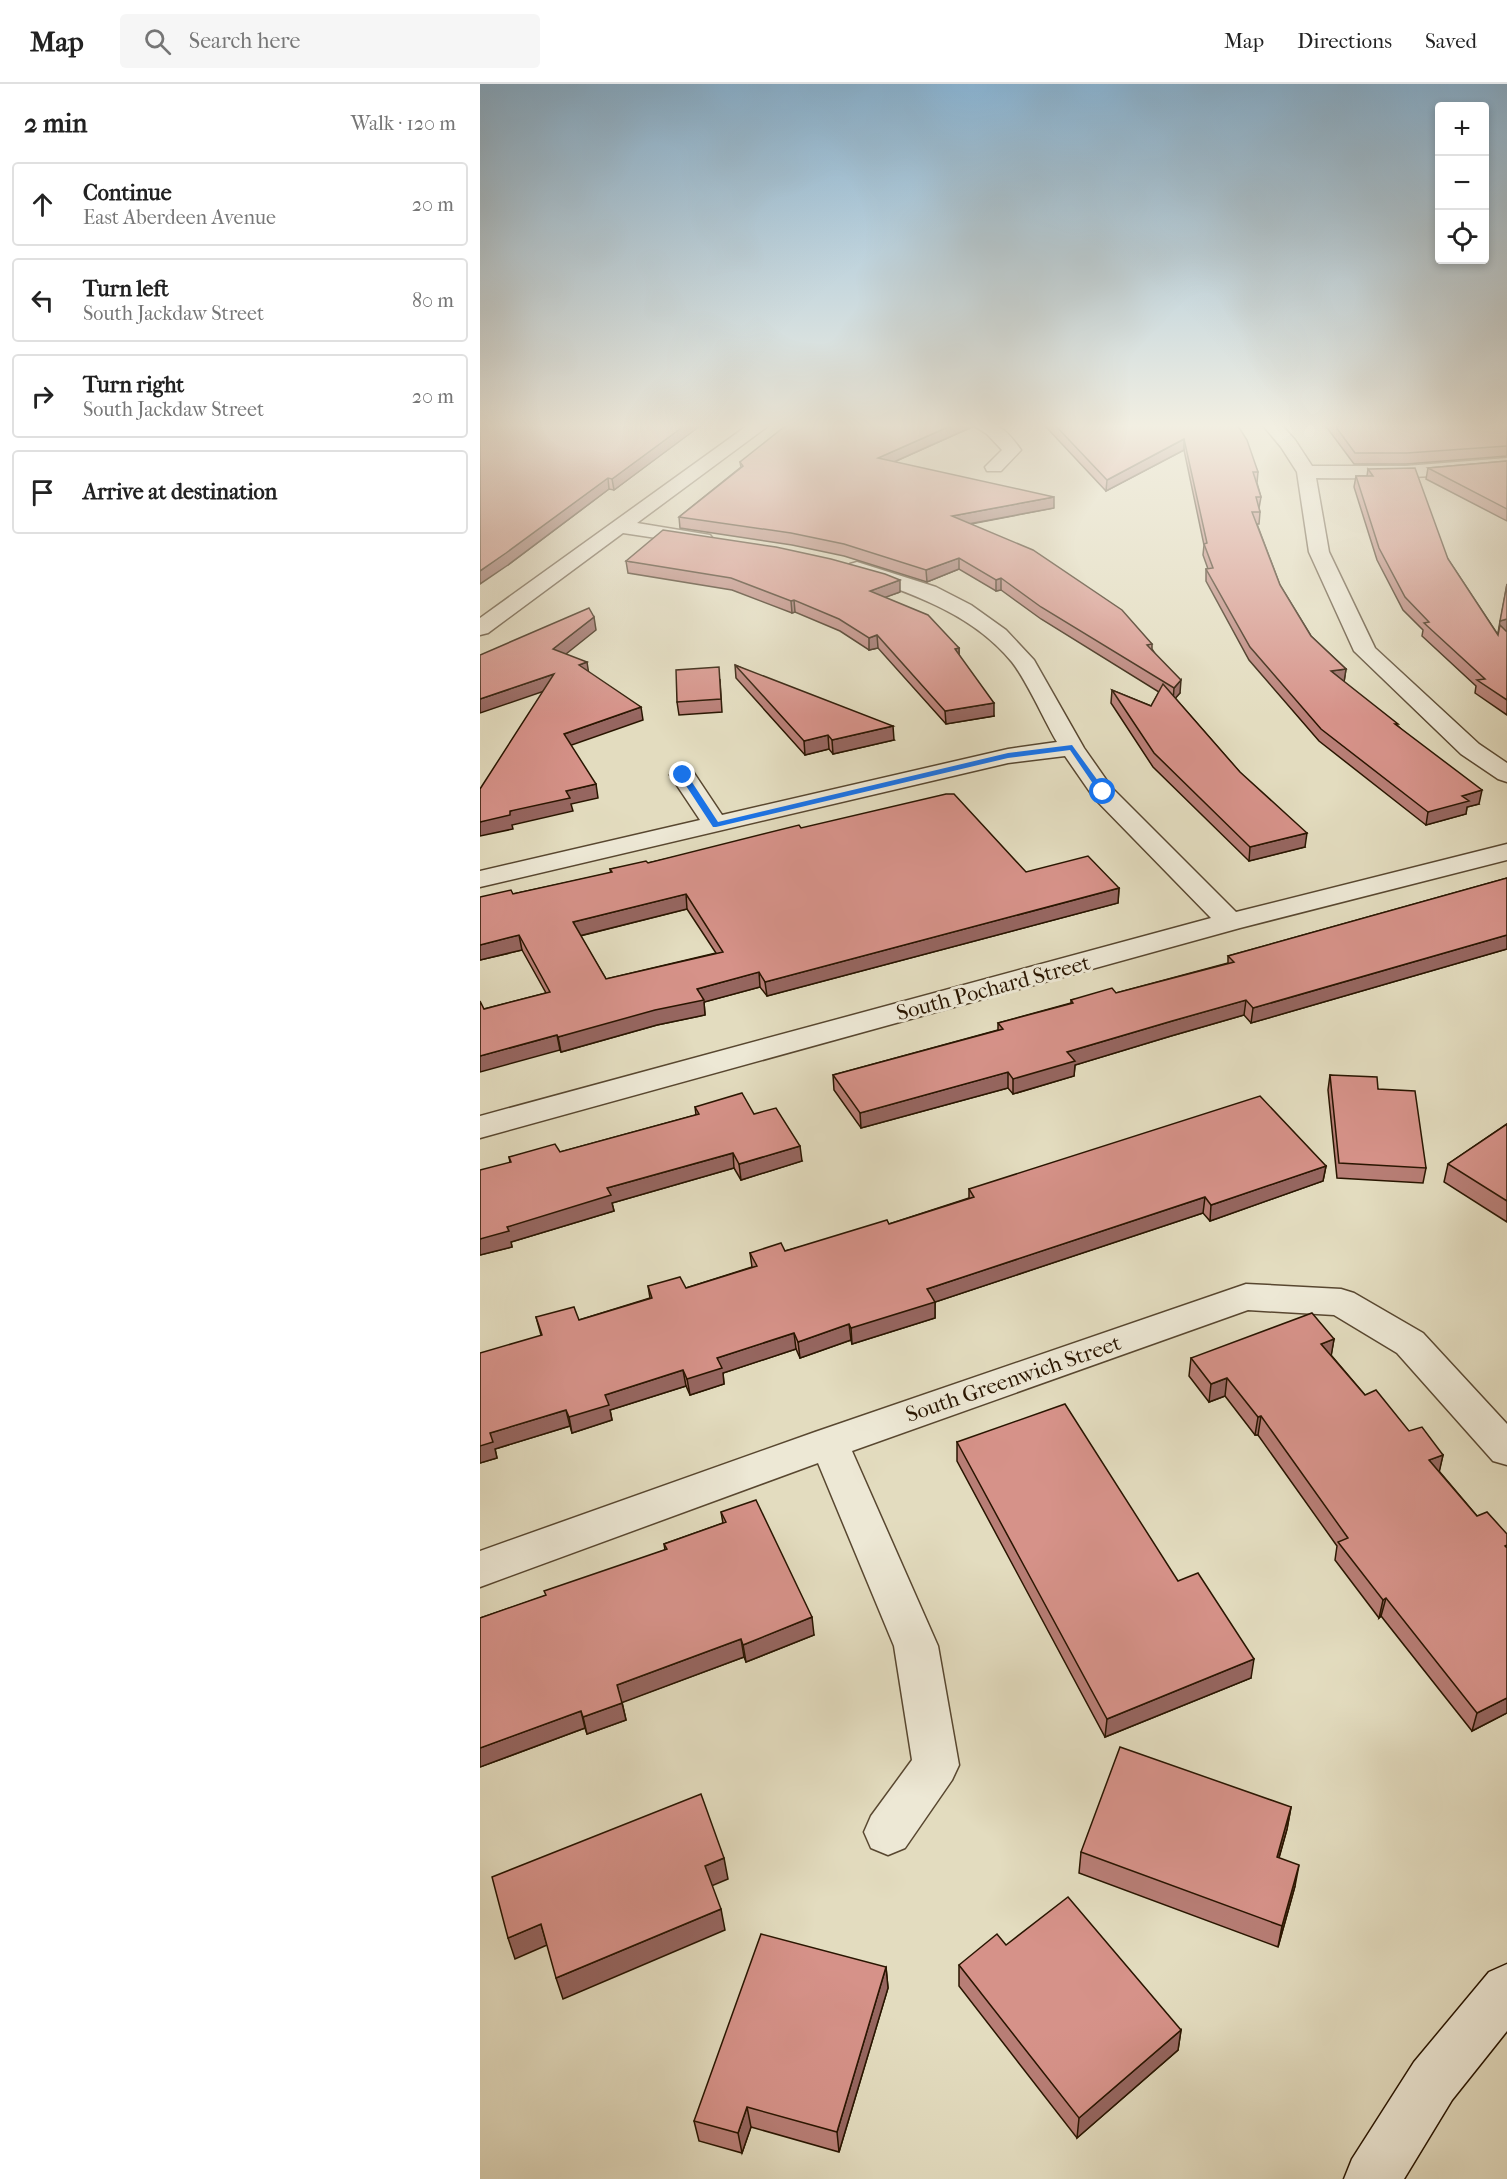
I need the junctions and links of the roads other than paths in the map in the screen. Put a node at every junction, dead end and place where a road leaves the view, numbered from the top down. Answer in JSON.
{"nodes":[{"id":1,"x":630,"y":521,"type":"edge"},
{"id":2,"x":1314,"y":521,"type":"edge"},
{"id":3,"x":621,"y":527,"type":"junction"},
{"id":4,"x":724,"y":542,"type":"edge"},
{"id":5,"x":834,"y":562,"type":"edge"},
{"id":6,"x":480,"y":628,"type":"edge"},
{"id":7,"x":1072,"y":748,"type":"junction"},
{"id":8,"x":1507,"y":774,"type":"edge"},
{"id":9,"x":683,"y":775,"type":"dead end"},
{"id":10,"x":716,"y":825,"type":"junction"},
{"id":11,"x":1507,"y":852,"type":"edge"},
{"id":12,"x":480,"y":879,"type":"edge"},
{"id":13,"x":1230,"y":922,"type":"junction"},
{"id":14,"x":480,"y":1127,"type":"edge"},
{"id":15,"x":829,"y":1443,"type":"junction"},
{"id":16,"x":1507,"y":1450,"type":"edge"},
{"id":17,"x":480,"y":1569,"type":"edge"},
{"id":18,"x":888,"y":1832,"type":"dead end"},
{"id":19,"x":1507,"y":1990,"type":"edge"},
{"id":20,"x":1372,"y":2179,"type":"edge"}],
"edges":[{"from":1,"to":3,"type":"street"},
{"from":2,"to":8,"type":"street"},
{"from":3,"to":4,"type":"street"},
{"from":3,"to":6,"type":"street"},
{"from":5,"to":7,"type":"street"},
{"from":7,"to":10,"type":"street"},
{"from":7,"to":13,"type":"street"},
{"from":9,"to":10,"type":"street"},
{"from":10,"to":12,"type":"street"},
{"from":11,"to":13,"type":"street","name":"South Pochard Street"},
{"from":13,"to":14,"type":"street","name":"South Pochard Street"},
{"from":15,"to":16,"type":"street","name":"South Greenwich Street"},
{"from":15,"to":17,"type":"street","name":"South Greenwich Street"},
{"from":15,"to":18,"type":"street"},
{"from":19,"to":20,"type":"street"}]}
